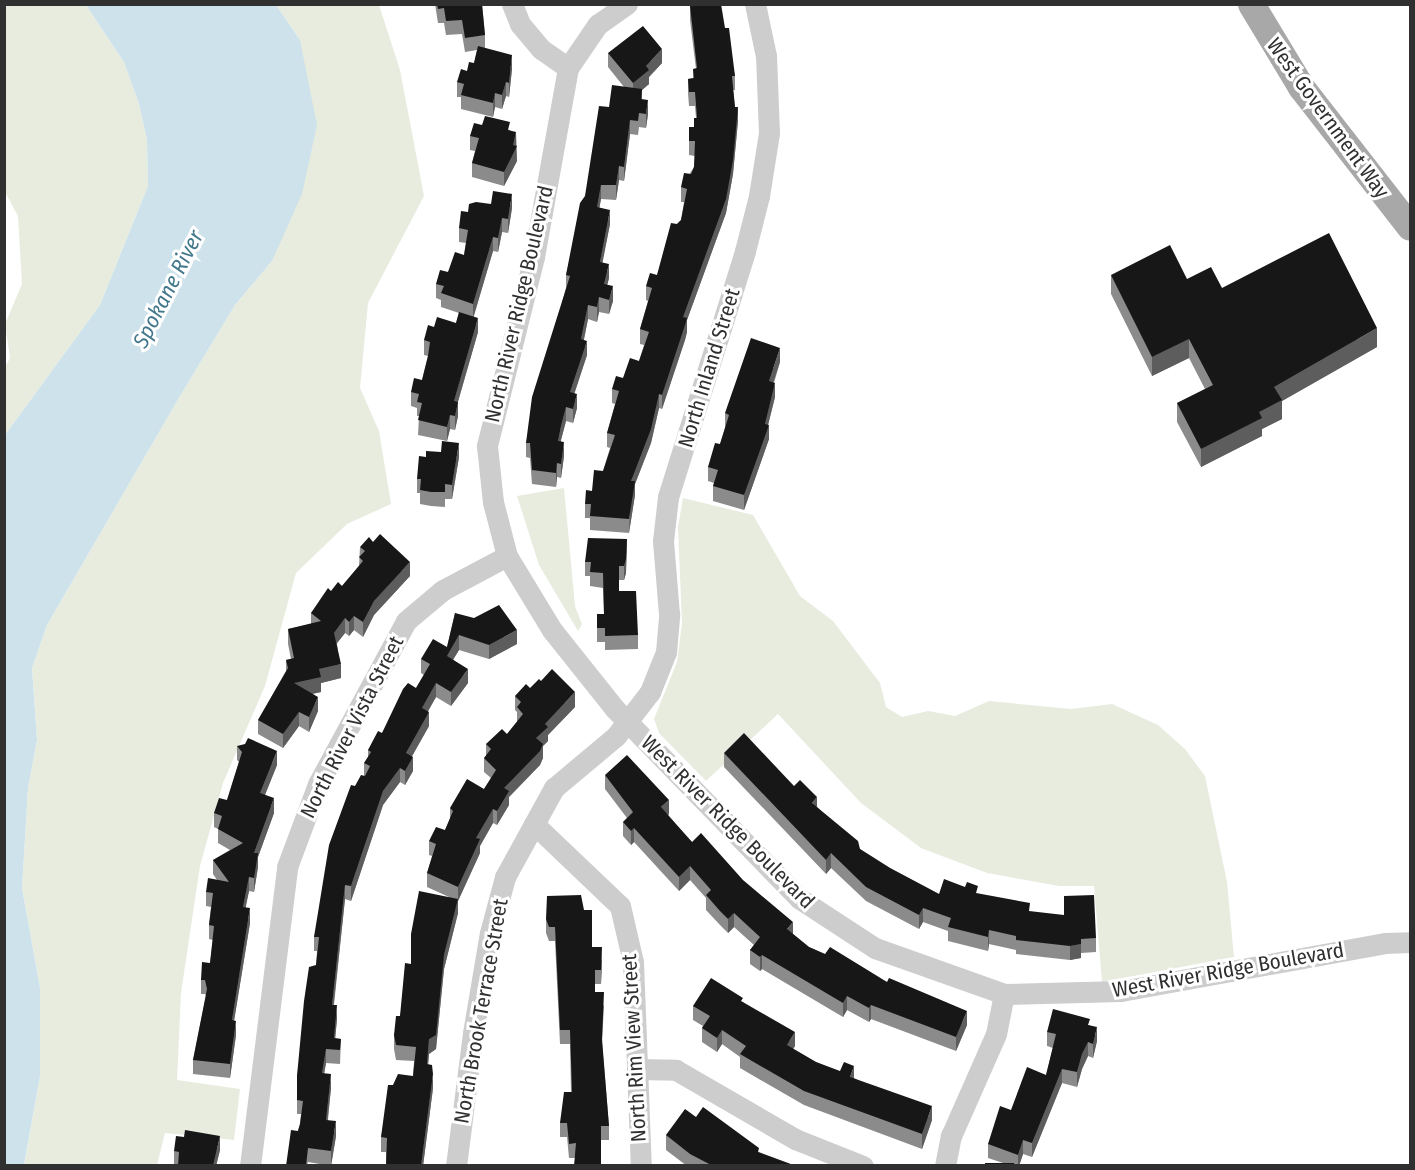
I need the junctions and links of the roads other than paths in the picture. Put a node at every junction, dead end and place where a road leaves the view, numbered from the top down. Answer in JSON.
{"nodes":[{"id":1,"x":512,"y":4,"type":"edge"},
{"id":2,"x":627,"y":4,"type":"edge"},
{"id":3,"x":755,"y":4,"type":"edge"},
{"id":4,"x":1251,"y":4,"type":"edge"},
{"id":5,"x":568,"y":68,"type":"junction"},
{"id":6,"x":1410,"y":227,"type":"edge"},
{"id":7,"x":507,"y":556,"type":"junction"},
{"id":8,"x":627,"y":722,"type":"junction"},
{"id":9,"x":534,"y":824,"type":"junction"},
{"id":10,"x":1410,"y":942,"type":"edge"},
{"id":11,"x":1004,"y":994,"type":"junction"},
{"id":12,"x":638,"y":1068,"type":"junction"},
{"id":13,"x":250,"y":1166,"type":"edge"},
{"id":14,"x":456,"y":1166,"type":"edge"},
{"id":15,"x":641,"y":1166,"type":"edge"},
{"id":16,"x":863,"y":1166,"type":"edge"},
{"id":17,"x":945,"y":1166,"type":"edge"}],
"edges":[{"from":1,"to":5,"type":"street"},
{"from":2,"to":5,"type":"street","name":"North River Ridge Boulevard"},
{"from":3,"to":8,"type":"street","name":"North Inland Street"},
{"from":4,"to":6,"type":"main road","name":"West Government Way"},
{"from":5,"to":7,"type":"street","name":"North River Ridge Boulevard"},
{"from":7,"to":8,"type":"street","name":"West River Ridge Boulevard"},
{"from":7,"to":13,"type":"street","name":"North River Vista Street"},
{"from":8,"to":9,"type":"street","name":"North Brook Terrace Street"},
{"from":8,"to":11,"type":"street","name":"West River Ridge Boulevard"},
{"from":9,"to":12,"type":"street","name":"North Rim View Street"},
{"from":9,"to":14,"type":"street","name":"North Brook Terrace Street"},
{"from":10,"to":11,"type":"street","name":"West River Ridge Boulevard"},
{"from":11,"to":17,"type":"street"},
{"from":12,"to":15,"type":"street","name":"North Rim View Street"},
{"from":12,"to":16,"type":"street"}]}
